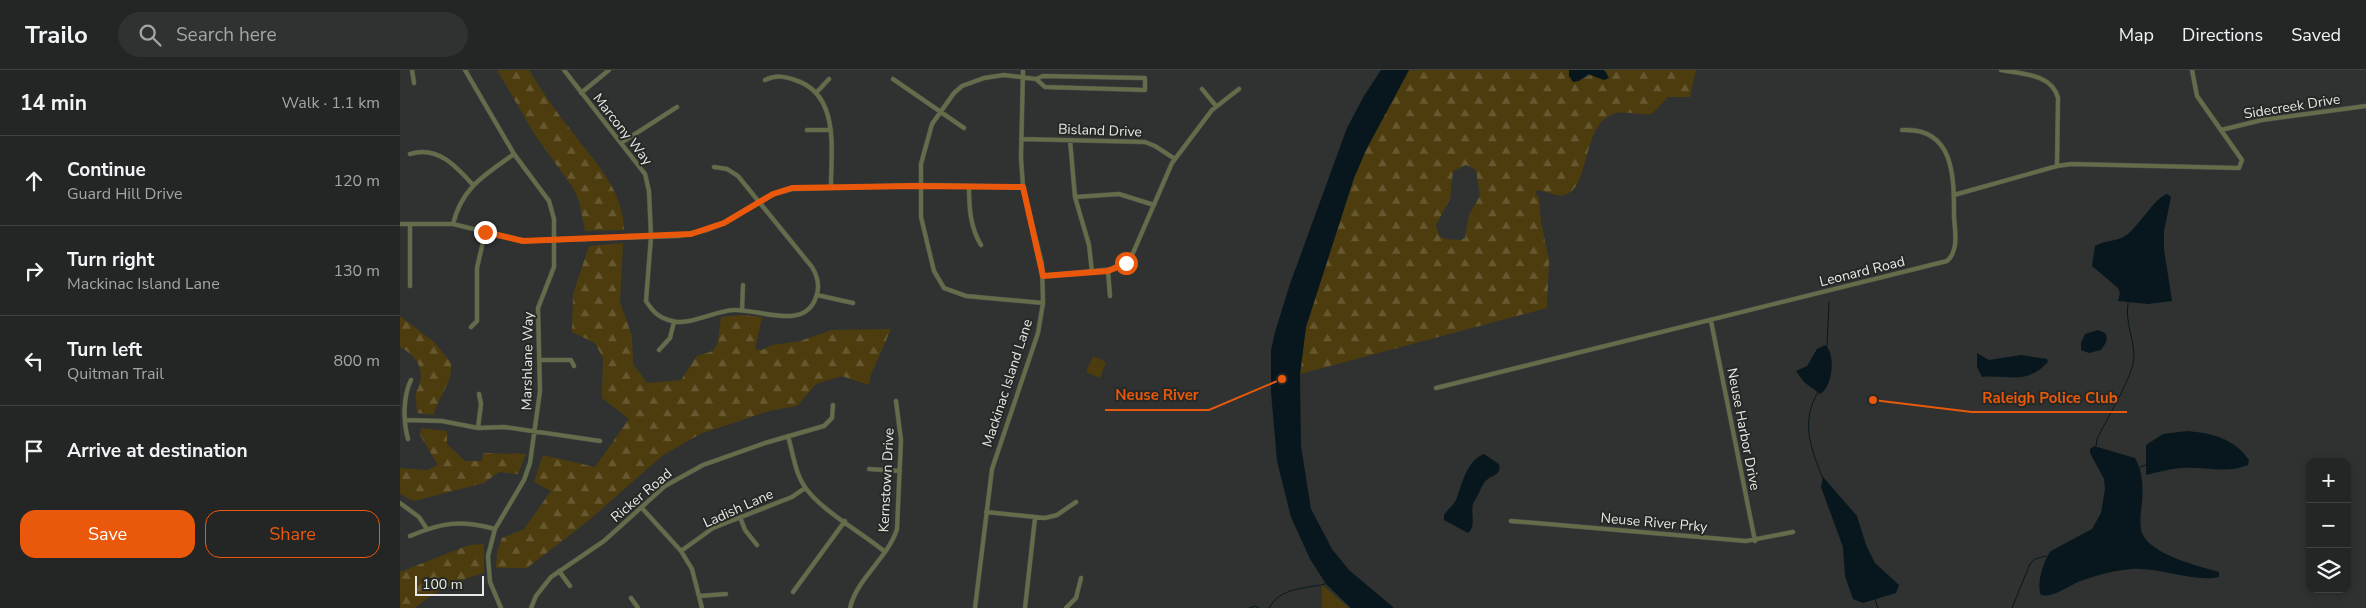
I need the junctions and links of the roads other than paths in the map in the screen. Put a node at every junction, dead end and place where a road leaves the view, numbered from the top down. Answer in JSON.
{"nodes":[{"id":1,"x":412,"y":70,"type":"edge"},
{"id":2,"x":465,"y":70,"type":"edge"},
{"id":3,"x":564,"y":70,"type":"edge"},
{"id":4,"x":609,"y":70,"type":"edge"},
{"id":5,"x":1023,"y":70,"type":"edge"},
{"id":6,"x":2002,"y":70,"type":"edge"},
{"id":7,"x":2192,"y":70,"type":"edge"},
{"id":8,"x":1023,"y":77,"type":"junction"},
{"id":9,"x":829,"y":79,"type":"dead end"},
{"id":10,"x":893,"y":79,"type":"dead end"},
{"id":11,"x":1036,"y":79,"type":"junction"},
{"id":12,"x":765,"y":80,"type":"dead end"},
{"id":13,"x":414,"y":83,"type":"dead end"},
{"id":14,"x":1202,"y":89,"type":"dead end"},
{"id":15,"x":1239,"y":89,"type":"dead end"},
{"id":16,"x":581,"y":93,"type":"junction"},
{"id":17,"x":816,"y":93,"type":"junction"},
{"id":18,"x":1216,"y":106,"type":"junction"},
{"id":19,"x":2366,"y":106,"type":"edge"},
{"id":20,"x":677,"y":107,"type":"dead end"},
{"id":21,"x":940,"y":110,"type":"junction"},
{"id":22,"x":964,"y":128,"type":"dead end"},
{"id":23,"x":807,"y":130,"type":"dead end"},
{"id":24,"x":831,"y":130,"type":"junction"},
{"id":25,"x":1902,"y":130,"type":"dead end"},
{"id":26,"x":2221,"y":130,"type":"junction"},
{"id":27,"x":1021,"y":139,"type":"junction"},
{"id":28,"x":1070,"y":140,"type":"junction"},
{"id":29,"x":621,"y":142,"type":"junction"},
{"id":30,"x":410,"y":154,"type":"dead end"},
{"id":31,"x":514,"y":154,"type":"junction"},
{"id":32,"x":1175,"y":159,"type":"junction"},
{"id":33,"x":2057,"y":166,"type":"junction"},
{"id":34,"x":714,"y":167,"type":"dead end"},
{"id":35,"x":473,"y":185,"type":"junction"},
{"id":36,"x":831,"y":186,"type":"junction"},
{"id":37,"x":920,"y":186,"type":"junction"},
{"id":38,"x":969,"y":186,"type":"junction"},
{"id":39,"x":1023,"y":187,"type":"junction"},
{"id":40,"x":1954,"y":195,"type":"junction"},
{"id":41,"x":1075,"y":197,"type":"junction"},
{"id":42,"x":760,"y":203,"type":"junction"},
{"id":43,"x":1154,"y":206,"type":"junction"},
{"id":44,"x":400,"y":224,"type":"edge"},
{"id":45,"x":410,"y":224,"type":"junction"},
{"id":46,"x":453,"y":224,"type":"junction"},
{"id":47,"x":485,"y":232,"type":"junction"},
{"id":48,"x":651,"y":237,"type":"junction"},
{"id":49,"x":555,"y":240,"type":"junction"},
{"id":50,"x":981,"y":245,"type":"dead end"},
{"id":51,"x":1108,"y":271,"type":"junction"},
{"id":52,"x":1092,"y":272,"type":"junction"},
{"id":53,"x":1043,"y":276,"type":"junction"},
{"id":54,"x":743,"y":285,"type":"dead end"},
{"id":55,"x":410,"y":286,"type":"dead end"},
{"id":56,"x":817,"y":295,"type":"junction"},
{"id":57,"x":1110,"y":296,"type":"dead end"},
{"id":58,"x":853,"y":303,"type":"dead end"},
{"id":59,"x":1043,"y":303,"type":"junction"},
{"id":60,"x":742,"y":310,"type":"junction"},
{"id":61,"x":1711,"y":321,"type":"junction"},
{"id":62,"x":674,"y":322,"type":"junction"},
{"id":63,"x":471,"y":327,"type":"dead end"},
{"id":64,"x":660,"y":350,"type":"dead end"},
{"id":65,"x":540,"y":360,"type":"junction"},
{"id":66,"x":574,"y":366,"type":"dead end"},
{"id":67,"x":411,"y":380,"type":"dead end"},
{"id":68,"x":1436,"y":388,"type":"dead end"},
{"id":69,"x":479,"y":394,"type":"dead end"},
{"id":70,"x":896,"y":401,"type":"dead end"},
{"id":71,"x":833,"y":405,"type":"dead end"},
{"id":72,"x":405,"y":420,"type":"junction"},
{"id":73,"x":478,"y":428,"type":"junction"},
{"id":74,"x":536,"y":430,"type":"junction"},
{"id":75,"x":788,"y":436,"type":"junction"},
{"id":76,"x":408,"y":439,"type":"dead end"},
{"id":77,"x":600,"y":440,"type":"dead end"},
{"id":78,"x":869,"y":469,"type":"dead end"},
{"id":79,"x":900,"y":471,"type":"junction"},
{"id":80,"x":805,"y":488,"type":"junction"},
{"id":81,"x":1076,"y":502,"type":"dead end"},
{"id":82,"x":400,"y":503,"type":"edge"},
{"id":83,"x":641,"y":508,"type":"junction"},
{"id":84,"x":986,"y":512,"type":"junction"},
{"id":85,"x":740,"y":517,"type":"junction"},
{"id":86,"x":1036,"y":518,"type":"junction"},
{"id":87,"x":845,"y":521,"type":"junction"},
{"id":88,"x":1511,"y":521,"type":"dead end"},
{"id":89,"x":427,"y":529,"type":"junction"},
{"id":90,"x":495,"y":529,"type":"junction"},
{"id":91,"x":1793,"y":532,"type":"dead end"},
{"id":92,"x":410,"y":536,"type":"dead end"},
{"id":93,"x":1755,"y":541,"type":"junction"},
{"id":94,"x":757,"y":545,"type":"dead end"},
{"id":95,"x":681,"y":551,"type":"junction"},
{"id":96,"x":886,"y":552,"type":"junction"},
{"id":97,"x":559,"y":571,"type":"junction"},
{"id":98,"x":1081,"y":578,"type":"dead end"},
{"id":99,"x":570,"y":586,"type":"dead end"},
{"id":100,"x":793,"y":592,"type":"dead end"},
{"id":101,"x":726,"y":594,"type":"dead end"},
{"id":102,"x":699,"y":596,"type":"junction"},
{"id":103,"x":632,"y":598,"type":"dead end"},
{"id":104,"x":501,"y":608,"type":"edge"},
{"id":105,"x":531,"y":608,"type":"edge"},
{"id":106,"x":638,"y":608,"type":"edge"},
{"id":107,"x":702,"y":608,"type":"edge"},
{"id":108,"x":850,"y":608,"type":"edge"},
{"id":109,"x":975,"y":608,"type":"edge"},
{"id":110,"x":1024,"y":608,"type":"edge"},
{"id":111,"x":1066,"y":608,"type":"edge"}],
"edges":[{"from":1,"to":13,"type":"street"},
{"from":2,"to":31,"type":"street","name":"Marshlane Way"},
{"from":3,"to":16,"type":"street","name":"Marcony Way"},
{"from":4,"to":16,"type":"street"},
{"from":5,"to":8,"type":"street","name":"Mackinac Island Lane"},
{"from":6,"to":33,"type":"street"},
{"from":7,"to":26,"type":"street"},
{"from":8,"to":11,"type":"street"},
{"from":8,"to":21,"type":"street"},
{"from":8,"to":27,"type":"street","name":"Mackinac Island Lane"},
{"from":9,"to":17,"type":"street"},
{"from":10,"to":21,"type":"street"},
{"from":11,"to":11,"type":"street"},
{"from":12,"to":17,"type":"street"},
{"from":14,"to":18,"type":"street"},
{"from":15,"to":18,"type":"street"},
{"from":16,"to":29,"type":"street","name":"Marcony Way"},
{"from":17,"to":24,"type":"street"},
{"from":18,"to":32,"type":"street"},
{"from":19,"to":26,"type":"street","name":"Sidecreek Drive"},
{"from":20,"to":29,"type":"street"},
{"from":21,"to":22,"type":"street"},
{"from":21,"to":37,"type":"street"},
{"from":23,"to":24,"type":"street"},
{"from":24,"to":36,"type":"street"},
{"from":25,"to":40,"type":"street","name":"Leonard Road"},
{"from":26,"to":33,"type":"street"},
{"from":27,"to":28,"type":"street","name":"Bisland Drive"},
{"from":27,"to":39,"type":"street","name":"Mackinac Island Lane"},
{"from":28,"to":32,"type":"street","name":"Bisland Drive"},
{"from":28,"to":41,"type":"street"},
{"from":29,"to":48,"type":"street","name":"Marcony Way"},
{"from":30,"to":35,"type":"street"},
{"from":31,"to":35,"type":"street"},
{"from":31,"to":49,"type":"street","name":"Marshlane Way"},
{"from":32,"to":43,"type":"street"},
{"from":33,"to":40,"type":"street"},
{"from":34,"to":42,"type":"street"},
{"from":35,"to":46,"type":"street"},
{"from":36,"to":37,"type":"street"},
{"from":36,"to":42,"type":"street"},
{"from":37,"to":38,"type":"street"},
{"from":37,"to":59,"type":"street"},
{"from":38,"to":39,"type":"street"},
{"from":38,"to":50,"type":"street"},
{"from":39,"to":53,"type":"street","name":"Mackinac Island Lane"},
{"from":40,"to":61,"type":"street","name":"Leonard Road"},
{"from":41,"to":43,"type":"street"},
{"from":41,"to":52,"type":"street"},
{"from":42,"to":48,"type":"street"},
{"from":42,"to":56,"type":"street"},
{"from":43,"to":51,"type":"street"},
{"from":44,"to":45,"type":"street"},
{"from":45,"to":46,"type":"street"},
{"from":45,"to":55,"type":"street"},
{"from":46,"to":47,"type":"street"},
{"from":47,"to":49,"type":"street"},
{"from":47,"to":63,"type":"street"},
{"from":48,"to":49,"type":"street"},
{"from":48,"to":62,"type":"street","name":"Marcony Way"},
{"from":49,"to":65,"type":"street","name":"Marshlane Way"},
{"from":51,"to":52,"type":"street"},
{"from":51,"to":57,"type":"street"},
{"from":52,"to":53,"type":"street"},
{"from":53,"to":59,"type":"street","name":"Mackinac Island Lane"},
{"from":54,"to":60,"type":"street"},
{"from":56,"to":58,"type":"street"},
{"from":56,"to":60,"type":"street"},
{"from":59,"to":84,"type":"street","name":"Mackinac Island Lane"},
{"from":60,"to":62,"type":"street"},
{"from":61,"to":68,"type":"street","name":"Leonard Road"},
{"from":61,"to":93,"type":"street","name":"Neuse Harbor Drive"},
{"from":62,"to":64,"type":"street"},
{"from":65,"to":66,"type":"street"},
{"from":65,"to":74,"type":"street","name":"Marshlane Way"},
{"from":67,"to":72,"type":"street"},
{"from":69,"to":73,"type":"street"},
{"from":70,"to":79,"type":"street","name":"Kernstown Drive"},
{"from":71,"to":75,"type":"street","name":"Ricker Road"},
{"from":72,"to":73,"type":"street"},
{"from":72,"to":76,"type":"street"},
{"from":73,"to":74,"type":"street"},
{"from":74,"to":77,"type":"street"},
{"from":74,"to":90,"type":"street","name":"Marshlane Way"},
{"from":75,"to":80,"type":"street"},
{"from":75,"to":83,"type":"street","name":"Ricker Road"},
{"from":78,"to":79,"type":"street"},
{"from":79,"to":96,"type":"street","name":"Kernstown Drive"},
{"from":80,"to":85,"type":"street","name":"Ladish Lane"},
{"from":80,"to":87,"type":"street"},
{"from":81,"to":86,"type":"street"},
{"from":82,"to":89,"type":"street"},
{"from":83,"to":95,"type":"street"},
{"from":83,"to":97,"type":"street","name":"Ricker Road"},
{"from":84,"to":86,"type":"street"},
{"from":84,"to":109,"type":"street","name":"Mackinac Island Lane"},
{"from":85,"to":94,"type":"street"},
{"from":85,"to":95,"type":"street","name":"Ladish Lane"},
{"from":86,"to":110,"type":"street"},
{"from":87,"to":96,"type":"street"},
{"from":87,"to":100,"type":"street"},
{"from":88,"to":93,"type":"street","name":"Neuse River Prky"},
{"from":89,"to":90,"type":"street"},
{"from":89,"to":92,"type":"street"},
{"from":90,"to":104,"type":"street","name":"Marshlane Way"},
{"from":91,"to":93,"type":"street","name":"Neuse River Prky"},
{"from":95,"to":102,"type":"street"},
{"from":96,"to":108,"type":"street","name":"Kernstown Drive"},
{"from":97,"to":99,"type":"street"},
{"from":97,"to":105,"type":"street","name":"Ricker Road"},
{"from":98,"to":111,"type":"street"},
{"from":101,"to":102,"type":"street"},
{"from":102,"to":107,"type":"street"},
{"from":103,"to":106,"type":"street"}]}
